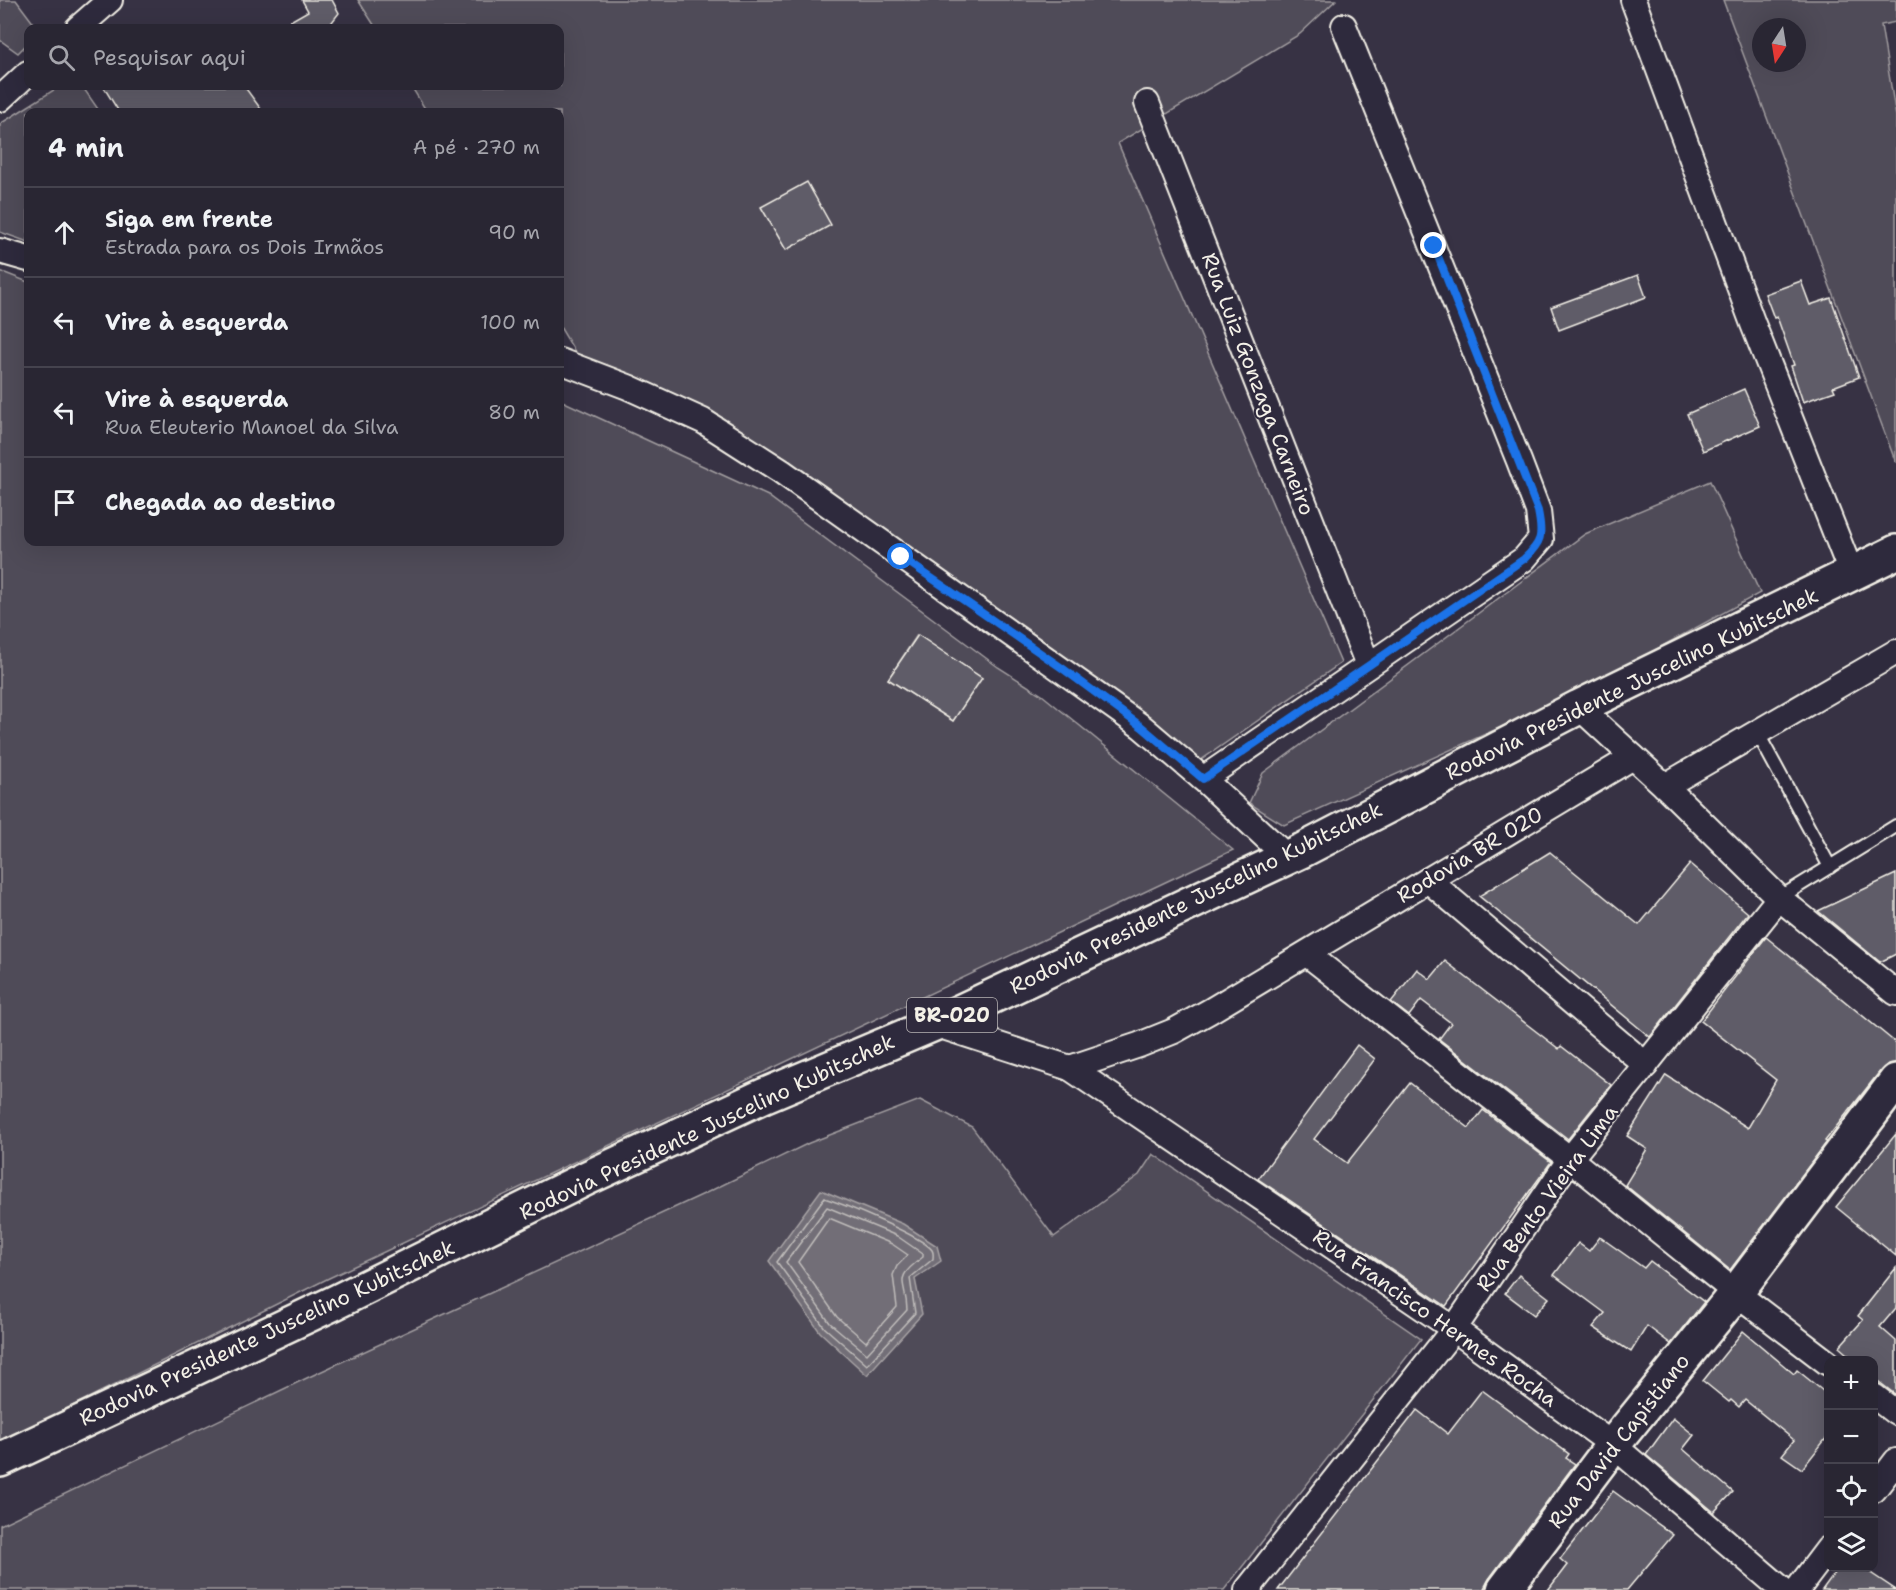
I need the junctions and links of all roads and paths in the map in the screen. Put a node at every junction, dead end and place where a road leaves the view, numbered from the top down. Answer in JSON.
{"nodes":[{"id":1,"x":110,"y":0,"type":"edge"},
{"id":2,"x":1633,"y":0,"type":"edge"},
{"id":3,"x":83,"y":24,"type":"edge"},
{"id":4,"x":1344,"y":26,"type":"dead end"},
{"id":5,"x":24,"y":77,"type":"edge"},
{"id":6,"x":0,"y":99,"type":"edge"},
{"id":7,"x":1147,"y":103,"type":"dead end"},
{"id":8,"x":0,"y":251,"type":"edge"},
{"id":9,"x":24,"y":258,"type":"edge"},
{"id":10,"x":564,"y":363,"type":"edge"},
{"id":11,"x":1896,"y":552,"type":"edge"},
{"id":12,"x":1852,"y":575,"type":"junction"},
{"id":13,"x":1896,"y":652,"type":"edge"},
{"id":14,"x":1368,"y":665,"type":"junction"},
{"id":15,"x":1580,"y":707,"type":"junction"},
{"id":16,"x":1757,"y":732,"type":"junction"},
{"id":17,"x":1633,"y":757,"type":"junction"},
{"id":18,"x":1203,"y":779,"type":"junction"},
{"id":19,"x":1665,"y":786,"type":"junction"},
{"id":20,"x":1896,"y":826,"type":"edge"},
{"id":21,"x":1287,"y":857,"type":"junction"},
{"id":22,"x":1830,"y":867,"type":"junction"},
{"id":23,"x":1428,"y":880,"type":"junction"},
{"id":24,"x":1779,"y":898,"type":"junction"},
{"id":25,"x":1307,"y":954,"type":"junction"},
{"id":26,"x":1896,"y":993,"type":"edge"},
{"id":27,"x":934,"y":1024,"type":"junction"},
{"id":28,"x":1646,"y":1065,"type":"junction"},
{"id":29,"x":1070,"y":1068,"type":"junction"},
{"id":30,"x":1896,"y":1081,"type":"edge"},
{"id":31,"x":1570,"y":1159,"type":"junction"},
{"id":32,"x":1736,"y":1293,"type":"junction"},
{"id":33,"x":1454,"y":1329,"type":"junction"},
{"id":34,"x":1824,"y":1360,"type":"edge"},
{"id":35,"x":1878,"y":1399,"type":"edge"},
{"id":36,"x":1896,"y":1413,"type":"edge"},
{"id":37,"x":1613,"y":1445,"type":"junction"},
{"id":38,"x":0,"y":1460,"type":"edge"},
{"id":39,"x":1896,"y":1461,"type":"edge"},
{"id":40,"x":1878,"y":1485,"type":"edge"},
{"id":41,"x":1824,"y":1554,"type":"edge"},
{"id":42,"x":1247,"y":1590,"type":"edge"},
{"id":43,"x":1504,"y":1590,"type":"edge"},
{"id":44,"x":1784,"y":1590,"type":"edge"},
{"id":45,"x":1797,"y":1590,"type":"edge"}],
"edges":[{"from":1,"to":3,"type":"street"},
{"from":2,"to":12,"type":"street"},
{"from":4,"to":14,"type":"street"},
{"from":5,"to":6,"type":"street"},
{"from":7,"to":14,"type":"street","name":"Rua Luiz Gonzaga Carneiro"},
{"from":8,"to":9,"type":"street"},
{"from":10,"to":18,"type":"street"},
{"from":11,"to":12,"type":"main road","name":"Rodovia Presidente Juscelino Kubitschek","number":"BR-020"},
{"from":12,"to":15,"type":"main road","name":"Rodovia Presidente Juscelino Kubitschek","number":"BR-020"},
{"from":13,"to":16,"type":"street"},
{"from":14,"to":18,"type":"street"},
{"from":15,"to":17,"type":"street"},
{"from":15,"to":21,"type":"main road","name":"Rodovia Presidente Juscelino Kubitschek","number":"BR-020"},
{"from":16,"to":19,"type":"street"},
{"from":16,"to":22,"type":"lane"},
{"from":17,"to":19,"type":"street"},
{"from":17,"to":23,"type":"street","name":"Rodovia BR 020"},
{"from":18,"to":21,"type":"street"},
{"from":19,"to":24,"type":"street"},
{"from":20,"to":22,"type":"lane"},
{"from":21,"to":27,"type":"main road","name":"Rodovia Presidente Juscelino Kubitschek","number":"BR-020"},
{"from":22,"to":24,"type":"lane"},
{"from":23,"to":25,"type":"street","name":"Rodovia BR 020"},
{"from":23,"to":28,"type":"street"},
{"from":24,"to":26,"type":"street"},
{"from":24,"to":28,"type":"street","name":"Rua Bento Vieira Lima"},
{"from":25,"to":29,"type":"street","name":"Rodovia BR 020"},
{"from":25,"to":31,"type":"street"},
{"from":27,"to":29,"type":"street","name":"Rua Francisco Hermes Rocha"},
{"from":27,"to":38,"type":"main road","name":"Rodovia Presidente Juscelino Kubitschek","number":"BR-020"},
{"from":28,"to":31,"type":"street","name":"Rua Bento Vieira Lima"},
{"from":29,"to":33,"type":"street","name":"Rua Francisco Hermes Rocha"},
{"from":30,"to":32,"type":"main road","name":"Rua David Capistiano"},
{"from":31,"to":32,"type":"street"},
{"from":31,"to":33,"type":"street","name":"Rua Bento Vieira Lima"},
{"from":32,"to":34,"type":"street"},
{"from":32,"to":37,"type":"main road","name":"Rua David Capistiano"},
{"from":33,"to":37,"type":"street","name":"Rua Francisco Hermes Rocha"},
{"from":33,"to":42,"type":"street","name":"Rua Bento Vieira Lima"},
{"from":35,"to":36,"type":"street"},
{"from":37,"to":43,"type":"main road","name":"Rua David Capistiano"},
{"from":37,"to":44,"type":"street","name":"Rua Francisco Hermes Rocha"},
{"from":39,"to":40,"type":"street"},
{"from":41,"to":45,"type":"street"}]}
